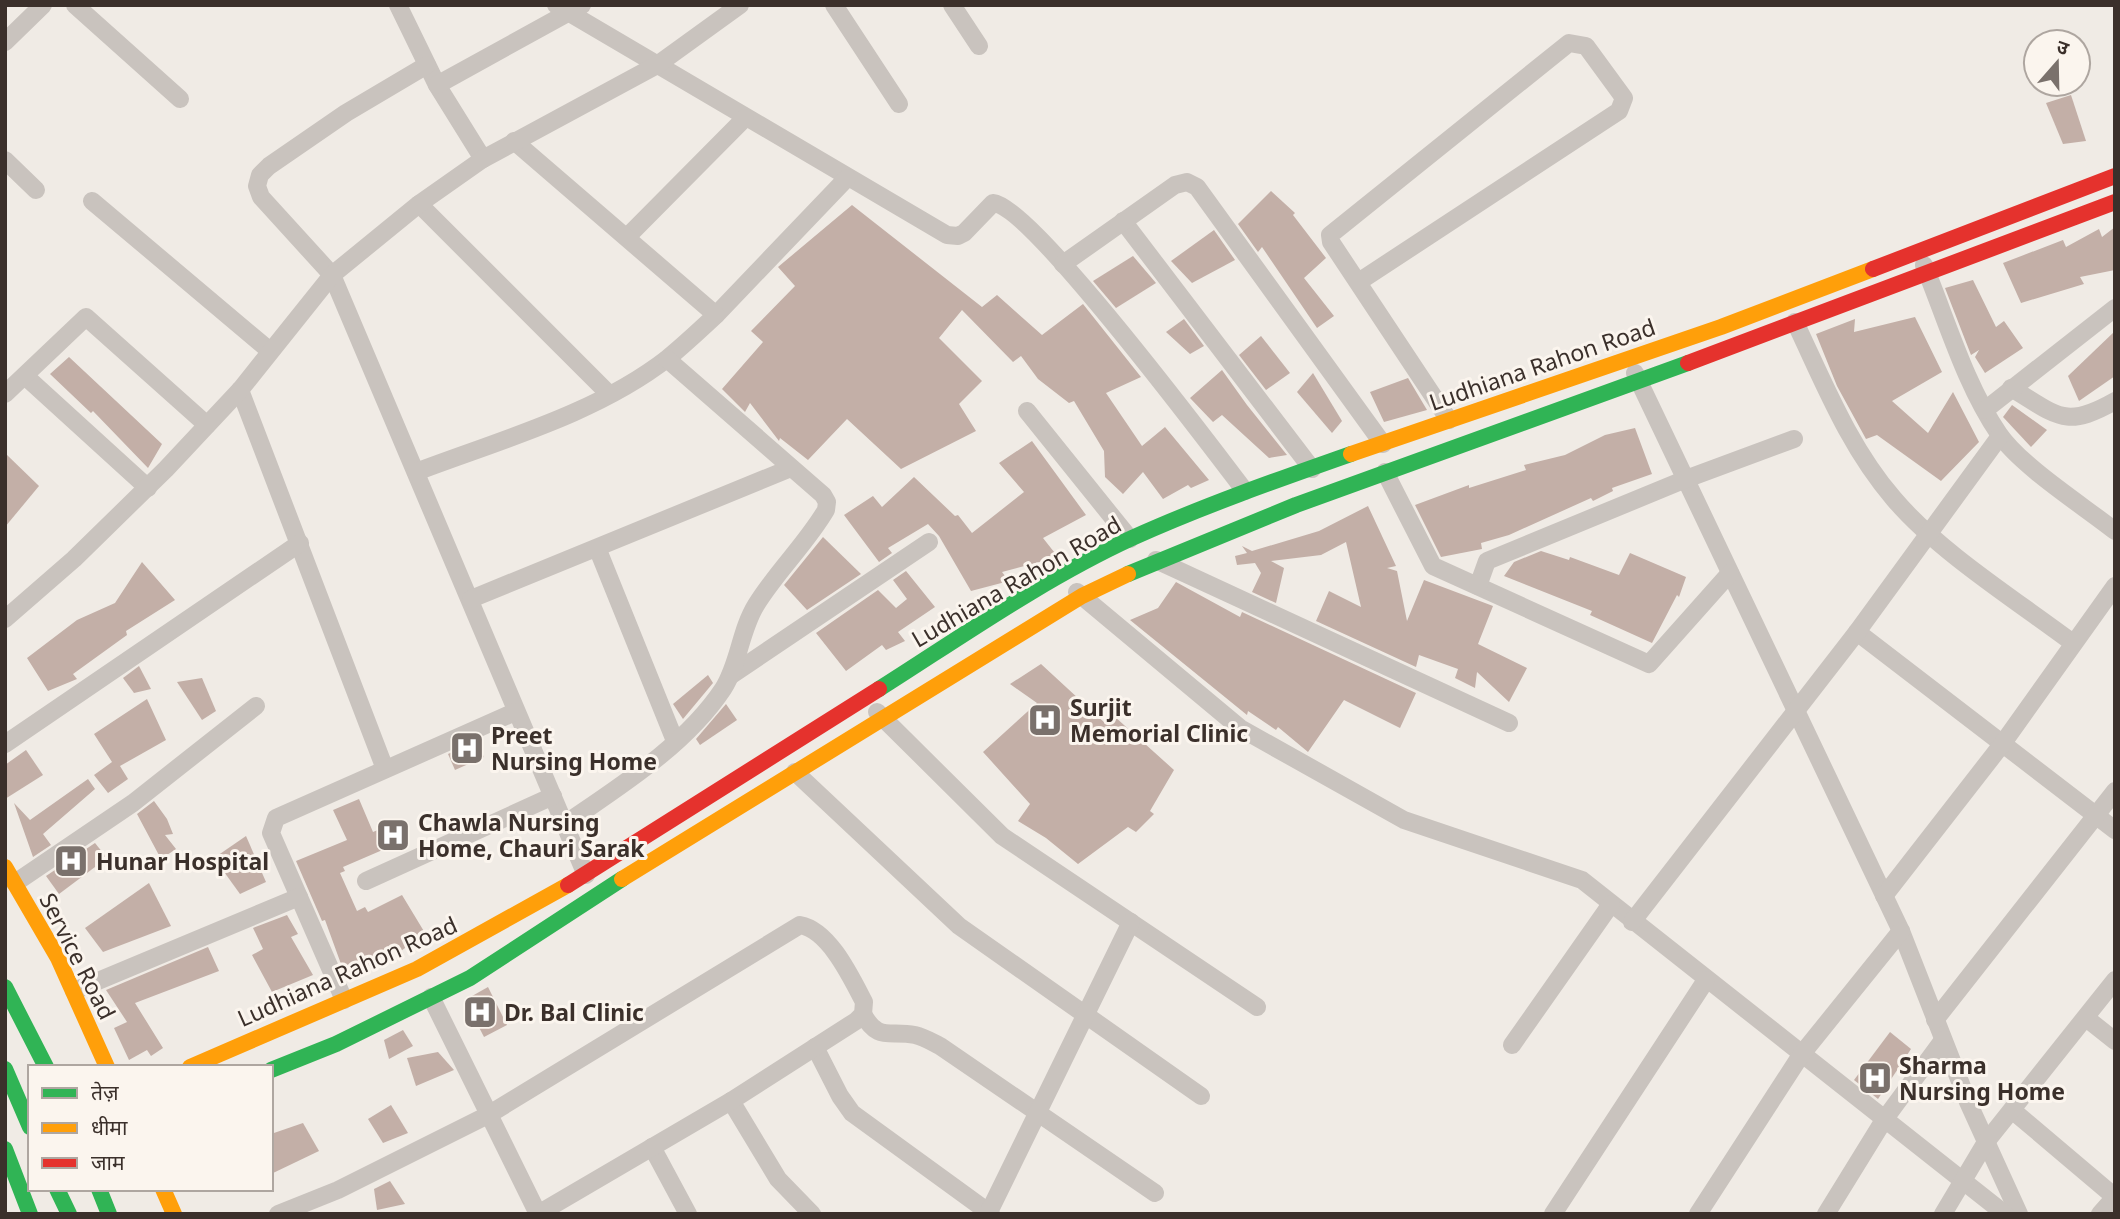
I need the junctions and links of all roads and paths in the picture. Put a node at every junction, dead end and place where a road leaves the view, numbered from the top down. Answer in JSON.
{"nodes":[{"id":1,"x":43,"y":5,"type":"edge"},
{"id":2,"x":75,"y":5,"type":"edge"},
{"id":3,"x":398,"y":5,"type":"edge"},
{"id":4,"x":740,"y":5,"type":"edge"},
{"id":5,"x":834,"y":5,"type":"edge"},
{"id":6,"x":952,"y":5,"type":"edge"},
{"id":7,"x":569,"y":8,"type":"edge"},
{"id":8,"x":5,"y":42,"type":"edge"},
{"id":9,"x":979,"y":46,"type":"dead end"},
{"id":10,"x":428,"y":65,"type":"junction"},
{"id":11,"x":657,"y":65,"type":"junction"},
{"id":12,"x":437,"y":85,"type":"junction"},
{"id":13,"x":180,"y":99,"type":"dead end"},
{"id":14,"x":899,"y":104,"type":"dead end"},
{"id":15,"x":745,"y":118,"type":"junction"},
{"id":16,"x":514,"y":141,"type":"junction"},
{"id":17,"x":483,"y":159,"type":"junction"},
{"id":18,"x":5,"y":160,"type":"edge"},
{"id":19,"x":2115,"y":176,"type":"edge"},
{"id":20,"x":847,"y":178,"type":"junction"},
{"id":21,"x":36,"y":190,"type":"dead end"},
{"id":22,"x":92,"y":201,"type":"dead end"},
{"id":23,"x":2115,"y":202,"type":"edge"},
{"id":24,"x":419,"y":204,"type":"junction"},
{"id":25,"x":1123,"y":221,"type":"junction"},
{"id":26,"x":627,"y":237,"type":"junction"},
{"id":27,"x":1918,"y":249,"type":"junction"},
{"id":28,"x":1063,"y":264,"type":"junction"},
{"id":29,"x":1927,"y":272,"type":"junction"},
{"id":30,"x":332,"y":275,"type":"junction"},
{"id":31,"x":1360,"y":281,"type":"junction"},
{"id":32,"x":2115,"y":308,"type":"edge"},
{"id":33,"x":716,"y":315,"type":"junction"},
{"id":34,"x":1795,"y":322,"type":"junction"},
{"id":35,"x":271,"y":351,"type":"junction"},
{"id":36,"x":1628,"y":357,"type":"junction"},
{"id":37,"x":667,"y":359,"type":"junction"},
{"id":38,"x":25,"y":376,"type":"junction"},
{"id":39,"x":1639,"y":382,"type":"junction"},
{"id":40,"x":2011,"y":388,"type":"junction"},
{"id":41,"x":240,"y":390,"type":"junction"},
{"id":42,"x":5,"y":394,"type":"edge"},
{"id":43,"x":609,"y":394,"type":"junction"},
{"id":44,"x":2115,"y":401,"type":"edge"},
{"id":45,"x":1985,"y":410,"type":"junction"},
{"id":46,"x":1027,"y":411,"type":"dead end"},
{"id":47,"x":1449,"y":420,"type":"junction"},
{"id":48,"x":207,"y":425,"type":"junction"},
{"id":49,"x":2000,"y":436,"type":"junction"},
{"id":50,"x":1794,"y":439,"type":"dead end"},
{"id":51,"x":1383,"y":444,"type":"junction"},
{"id":52,"x":791,"y":468,"type":"junction"},
{"id":53,"x":1312,"y":468,"type":"junction"},
{"id":54,"x":416,"y":472,"type":"junction"},
{"id":55,"x":1385,"y":472,"type":"junction"},
{"id":56,"x":1686,"y":478,"type":"junction"},
{"id":57,"x":148,"y":488,"type":"junction"},
{"id":58,"x":1245,"y":491,"type":"junction"},
{"id":59,"x":2115,"y":531,"type":"edge"},
{"id":60,"x":1928,"y":533,"type":"junction"},
{"id":61,"x":1130,"y":539,"type":"junction"},
{"id":62,"x":300,"y":542,"type":"junction"},
{"id":63,"x":929,"y":542,"type":"dead end"},
{"id":64,"x":598,"y":550,"type":"junction"},
{"id":65,"x":1154,"y":559,"type":"junction"},
{"id":66,"x":1730,"y":573,"type":"junction"},
{"id":67,"x":1058,"y":578,"type":"junction"},
{"id":68,"x":1478,"y":586,"type":"junction"},
{"id":69,"x":2115,"y":586,"type":"edge"},
{"id":70,"x":1082,"y":596,"type":"junction"},
{"id":71,"x":471,"y":599,"type":"junction"},
{"id":72,"x":5,"y":619,"type":"edge"},
{"id":73,"x":1857,"y":632,"type":"junction"},
{"id":74,"x":2073,"y":643,"type":"junction"},
{"id":75,"x":730,"y":676,"type":"junction"},
{"id":76,"x":864,"y":699,"type":"junction"},
{"id":77,"x":256,"y":706,"type":"dead end"},
{"id":78,"x":1797,"y":710,"type":"junction"},
{"id":79,"x":515,"y":712,"type":"junction"},
{"id":80,"x":883,"y":719,"type":"junction"},
{"id":81,"x":1509,"y":723,"type":"dead end"},
{"id":82,"x":675,"y":741,"type":"junction"},
{"id":83,"x":2003,"y":743,"type":"junction"},
{"id":84,"x":5,"y":744,"type":"edge"},
{"id":85,"x":386,"y":769,"type":"junction"},
{"id":86,"x":795,"y":772,"type":"junction"},
{"id":87,"x":2115,"y":791,"type":"edge"},
{"id":88,"x":553,"y":796,"type":"junction"},
{"id":89,"x":2096,"y":816,"type":"junction"},
{"id":90,"x":565,"y":824,"type":"junction"},
{"id":91,"x":2115,"y":831,"type":"edge"},
{"id":92,"x":5,"y":867,"type":"edge"},
{"id":93,"x":586,"y":874,"type":"junction"},
{"id":94,"x":366,"y":881,"type":"dead end"},
{"id":95,"x":15,"y":883,"type":"junction"},
{"id":96,"x":1884,"y":896,"type":"junction"},
{"id":97,"x":299,"y":897,"type":"junction"},
{"id":98,"x":1611,"y":904,"type":"junction"},
{"id":99,"x":1131,"y":922,"type":"junction"},
{"id":100,"x":1632,"y":922,"type":"junction"},
{"id":101,"x":1900,"y":931,"type":"junction"},
{"id":102,"x":1706,"y":980,"type":"junction"},
{"id":103,"x":2115,"y":980,"type":"edge"},
{"id":104,"x":5,"y":986,"type":"edge"},
{"id":105,"x":74,"y":991,"type":"junction"},
{"id":106,"x":431,"y":997,"type":"junction"},
{"id":107,"x":344,"y":1000,"type":"junction"},
{"id":108,"x":1257,"y":1007,"type":"dead end"},
{"id":109,"x":863,"y":1014,"type":"junction"},
{"id":110,"x":1083,"y":1014,"type":"junction"},
{"id":111,"x":2086,"y":1018,"type":"junction"},
{"id":112,"x":1935,"y":1020,"type":"junction"},
{"id":113,"x":1943,"y":1041,"type":"junction"},
{"id":114,"x":2115,"y":1041,"type":"edge"},
{"id":115,"x":1512,"y":1045,"type":"dead end"},
{"id":116,"x":815,"y":1047,"type":"junction"},
{"id":117,"x":1801,"y":1055,"type":"junction"},
{"id":118,"x":45,"y":1065,"type":"edge"},
{"id":119,"x":106,"y":1065,"type":"edge"},
{"id":120,"x":195,"y":1065,"type":"edge"},
{"id":121,"x":5,"y":1069,"type":"edge"},
{"id":122,"x":273,"y":1069,"type":"edge"},
{"id":123,"x":1200,"y":1096,"type":"dead end"},
{"id":124,"x":731,"y":1101,"type":"junction"},
{"id":125,"x":1036,"y":1110,"type":"junction"},
{"id":126,"x":2012,"y":1110,"type":"junction"},
{"id":127,"x":488,"y":1115,"type":"junction"},
{"id":128,"x":1884,"y":1120,"type":"junction"},
{"id":129,"x":28,"y":1122,"type":"edge"},
{"id":130,"x":28,"y":1138,"type":"edge"},
{"id":131,"x":1986,"y":1142,"type":"junction"},
{"id":132,"x":652,"y":1147,"type":"junction"},
{"id":133,"x":5,"y":1149,"type":"edge"},
{"id":134,"x":17,"y":1179,"type":"edge"},
{"id":135,"x":1962,"y":1181,"type":"junction"},
{"id":136,"x":58,"y":1191,"type":"edge"},
{"id":137,"x":100,"y":1191,"type":"edge"},
{"id":138,"x":164,"y":1191,"type":"edge"},
{"id":139,"x":1155,"y":1192,"type":"dead end"},
{"id":140,"x":989,"y":1213,"type":"edge"},
{"id":141,"x":30,"y":1214,"type":"edge"},
{"id":142,"x":69,"y":1214,"type":"edge"},
{"id":143,"x":109,"y":1214,"type":"edge"},
{"id":144,"x":174,"y":1214,"type":"edge"},
{"id":145,"x":278,"y":1214,"type":"edge"},
{"id":146,"x":688,"y":1214,"type":"edge"},
{"id":147,"x":812,"y":1214,"type":"edge"},
{"id":148,"x":1553,"y":1214,"type":"edge"},
{"id":149,"x":1698,"y":1214,"type":"edge"},
{"id":150,"x":1826,"y":1214,"type":"edge"},
{"id":151,"x":1943,"y":1214,"type":"edge"},
{"id":152,"x":2005,"y":1214,"type":"edge"},
{"id":153,"x":2019,"y":1214,"type":"edge"},
{"id":154,"x":2099,"y":1214,"type":"edge"}],
"edges":[{"from":1,"to":8,"type":"street"},
{"from":2,"to":13,"type":"street"},
{"from":3,"to":10,"type":"street"},
{"from":4,"to":11,"type":"street"},
{"from":5,"to":14,"type":"street"},
{"from":6,"to":9,"type":"street"},
{"from":7,"to":11,"type":"street"},
{"from":7,"to":12,"type":"street"},
{"from":10,"to":12,"type":"street"},
{"from":10,"to":30,"type":"street"},
{"from":11,"to":15,"type":"street"},
{"from":11,"to":16,"type":"street"},
{"from":12,"to":17,"type":"street"},
{"from":15,"to":20,"type":"street"},
{"from":15,"to":26,"type":"street"},
{"from":16,"to":17,"type":"street"},
{"from":16,"to":26,"type":"street"},
{"from":17,"to":24,"type":"street"},
{"from":18,"to":21,"type":"street"},
{"from":19,"to":27,"type":"main road","name":"Ludhiana Rahon Road"},
{"from":20,"to":28,"type":"street"},
{"from":20,"to":33,"type":"street"},
{"from":22,"to":35,"type":"street"},
{"from":23,"to":29,"type":"main road","name":"Ludhiana Rahon Road"},
{"from":24,"to":30,"type":"street"},
{"from":24,"to":43,"type":"street"},
{"from":25,"to":28,"type":"street"},
{"from":25,"to":51,"type":"street"},
{"from":25,"to":53,"type":"street"},
{"from":26,"to":33,"type":"street"},
{"from":27,"to":29,"type":"street"},
{"from":27,"to":36,"type":"main road","name":"Ludhiana Rahon Road"},
{"from":28,"to":58,"type":"street"},
{"from":29,"to":34,"type":"main road","name":"Ludhiana Rahon Road"},
{"from":29,"to":45,"type":"street"},
{"from":30,"to":35,"type":"street"},
{"from":30,"to":54,"type":"street"},
{"from":31,"to":31,"type":"street"},
{"from":31,"to":47,"type":"street"},
{"from":32,"to":40,"type":"street"},
{"from":33,"to":37,"type":"street"},
{"from":34,"to":39,"type":"main road","name":"Ludhiana Rahon Road"},
{"from":34,"to":60,"type":"street"},
{"from":35,"to":41,"type":"street"},
{"from":36,"to":39,"type":"street"},
{"from":36,"to":47,"type":"main road","name":"Ludhiana Rahon Road"},
{"from":37,"to":43,"type":"street"},
{"from":37,"to":52,"type":"street"},
{"from":38,"to":42,"type":"street"},
{"from":38,"to":48,"type":"street"},
{"from":38,"to":57,"type":"street"},
{"from":39,"to":55,"type":"main road","name":"Ludhiana Rahon Road"},
{"from":39,"to":56,"type":"street"},
{"from":40,"to":44,"type":"street"},
{"from":40,"to":45,"type":"street"},
{"from":41,"to":48,"type":"street"},
{"from":41,"to":62,"type":"street"},
{"from":43,"to":54,"type":"street"},
{"from":45,"to":49,"type":"street"},
{"from":46,"to":61,"type":"street"},
{"from":47,"to":51,"type":"main road","name":"Ludhiana Rahon Road"},
{"from":48,"to":57,"type":"street"},
{"from":49,"to":59,"type":"street"},
{"from":49,"to":60,"type":"street"},
{"from":50,"to":56,"type":"street"},
{"from":51,"to":53,"type":"main road","name":"Ludhiana Rahon Road"},
{"from":52,"to":64,"type":"street"},
{"from":52,"to":75,"type":"street"},
{"from":53,"to":58,"type":"main road","name":"Ludhiana Rahon Road"},
{"from":54,"to":71,"type":"street"},
{"from":55,"to":65,"type":"main road","name":"Ludhiana Rahon Road"},
{"from":55,"to":68,"type":"street"},
{"from":56,"to":66,"type":"street"},
{"from":56,"to":68,"type":"street"},
{"from":57,"to":72,"type":"street"},
{"from":58,"to":61,"type":"main road","name":"Ludhiana Rahon Road"},
{"from":60,"to":73,"type":"street"},
{"from":60,"to":74,"type":"street"},
{"from":61,"to":67,"type":"main road","name":"Ludhiana Rahon Road"},
{"from":62,"to":84,"type":"street"},
{"from":62,"to":85,"type":"street"},
{"from":63,"to":75,"type":"street"},
{"from":64,"to":71,"type":"street"},
{"from":64,"to":82,"type":"street"},
{"from":65,"to":70,"type":"main road","name":"Ludhiana Rahon Road"},
{"from":65,"to":81,"type":"street"},
{"from":66,"to":68,"type":"street"},
{"from":66,"to":78,"type":"street"},
{"from":67,"to":70,"type":"street"},
{"from":67,"to":76,"type":"main road","name":"Ludhiana Rahon Road"},
{"from":69,"to":74,"type":"street"},
{"from":70,"to":80,"type":"main road","name":"Ludhiana Rahon Road"},
{"from":70,"to":98,"type":"street"},
{"from":71,"to":79,"type":"street"},
{"from":73,"to":78,"type":"street"},
{"from":73,"to":83,"type":"street"},
{"from":74,"to":83,"type":"street"},
{"from":75,"to":82,"type":"street"},
{"from":76,"to":80,"type":"street"},
{"from":76,"to":93,"type":"main road","name":"Ludhiana Rahon Road"},
{"from":77,"to":95,"type":"street"},
{"from":78,"to":96,"type":"street"},
{"from":78,"to":100,"type":"street"},
{"from":79,"to":85,"type":"street"},
{"from":79,"to":88,"type":"street"},
{"from":80,"to":86,"type":"main road","name":"Ludhiana Rahon Road"},
{"from":80,"to":99,"type":"street"},
{"from":82,"to":90,"type":"street"},
{"from":83,"to":89,"type":"street"},
{"from":83,"to":96,"type":"street"},
{"from":85,"to":97,"type":"street"},
{"from":86,"to":106,"type":"main road","name":"Ludhiana Rahon Road"},
{"from":86,"to":110,"type":"street"},
{"from":87,"to":89,"type":"street"},
{"from":88,"to":90,"type":"street"},
{"from":88,"to":94,"type":"street"},
{"from":89,"to":91,"type":"street"},
{"from":89,"to":112,"type":"street"},
{"from":90,"to":93,"type":"street"},
{"from":92,"to":95,"type":"main road","name":"Service Road"},
{"from":93,"to":107,"type":"main road","name":"Ludhiana Rahon Road"},
{"from":95,"to":105,"type":"main road","name":"Service Road"},
{"from":96,"to":101,"type":"street"},
{"from":97,"to":105,"type":"street"},
{"from":97,"to":107,"type":"street"},
{"from":98,"to":100,"type":"street"},
{"from":98,"to":115,"type":"street"},
{"from":99,"to":108,"type":"street"},
{"from":99,"to":110,"type":"street"},
{"from":100,"to":102,"type":"street"},
{"from":101,"to":112,"type":"street"},
{"from":101,"to":117,"type":"street"},
{"from":102,"to":117,"type":"street"},
{"from":102,"to":148,"type":"street"},
{"from":103,"to":111,"type":"street"},
{"from":104,"to":118,"type":"main road"},
{"from":105,"to":119,"type":"main road","name":"Service Road"},
{"from":106,"to":122,"type":"main road","name":"Ludhiana Rahon Road"},
{"from":106,"to":127,"type":"street"},
{"from":107,"to":120,"type":"main road","name":"Ludhiana Rahon Road"},
{"from":109,"to":116,"type":"street"},
{"from":109,"to":125,"type":"street"},
{"from":109,"to":127,"type":"street"},
{"from":110,"to":123,"type":"street"},
{"from":110,"to":125,"type":"street"},
{"from":111,"to":114,"type":"street"},
{"from":111,"to":126,"type":"street"},
{"from":112,"to":113,"type":"street"},
{"from":113,"to":128,"type":"street"},
{"from":113,"to":131,"type":"street"},
{"from":116,"to":124,"type":"street"},
{"from":116,"to":140,"type":"street"},
{"from":117,"to":128,"type":"street"},
{"from":117,"to":149,"type":"street"},
{"from":121,"to":129,"type":"main road"},
{"from":124,"to":132,"type":"street"},
{"from":124,"to":147,"type":"street"},
{"from":125,"to":139,"type":"street"},
{"from":125,"to":140,"type":"street"},
{"from":126,"to":131,"type":"street"},
{"from":126,"to":154,"type":"street"},
{"from":127,"to":132,"type":"street"},
{"from":127,"to":145,"type":"street"},
{"from":128,"to":135,"type":"street"},
{"from":128,"to":150,"type":"street"},
{"from":130,"to":133,"type":"main road"},
{"from":131,"to":135,"type":"street"},
{"from":131,"to":153,"type":"street"},
{"from":132,"to":146,"type":"street"},
{"from":133,"to":134,"type":"main road"},
{"from":134,"to":141,"type":"main road"},
{"from":135,"to":151,"type":"street"},
{"from":135,"to":152,"type":"street"},
{"from":136,"to":142,"type":"main road"},
{"from":137,"to":143,"type":"main road"},
{"from":138,"to":144,"type":"main road"}]}
